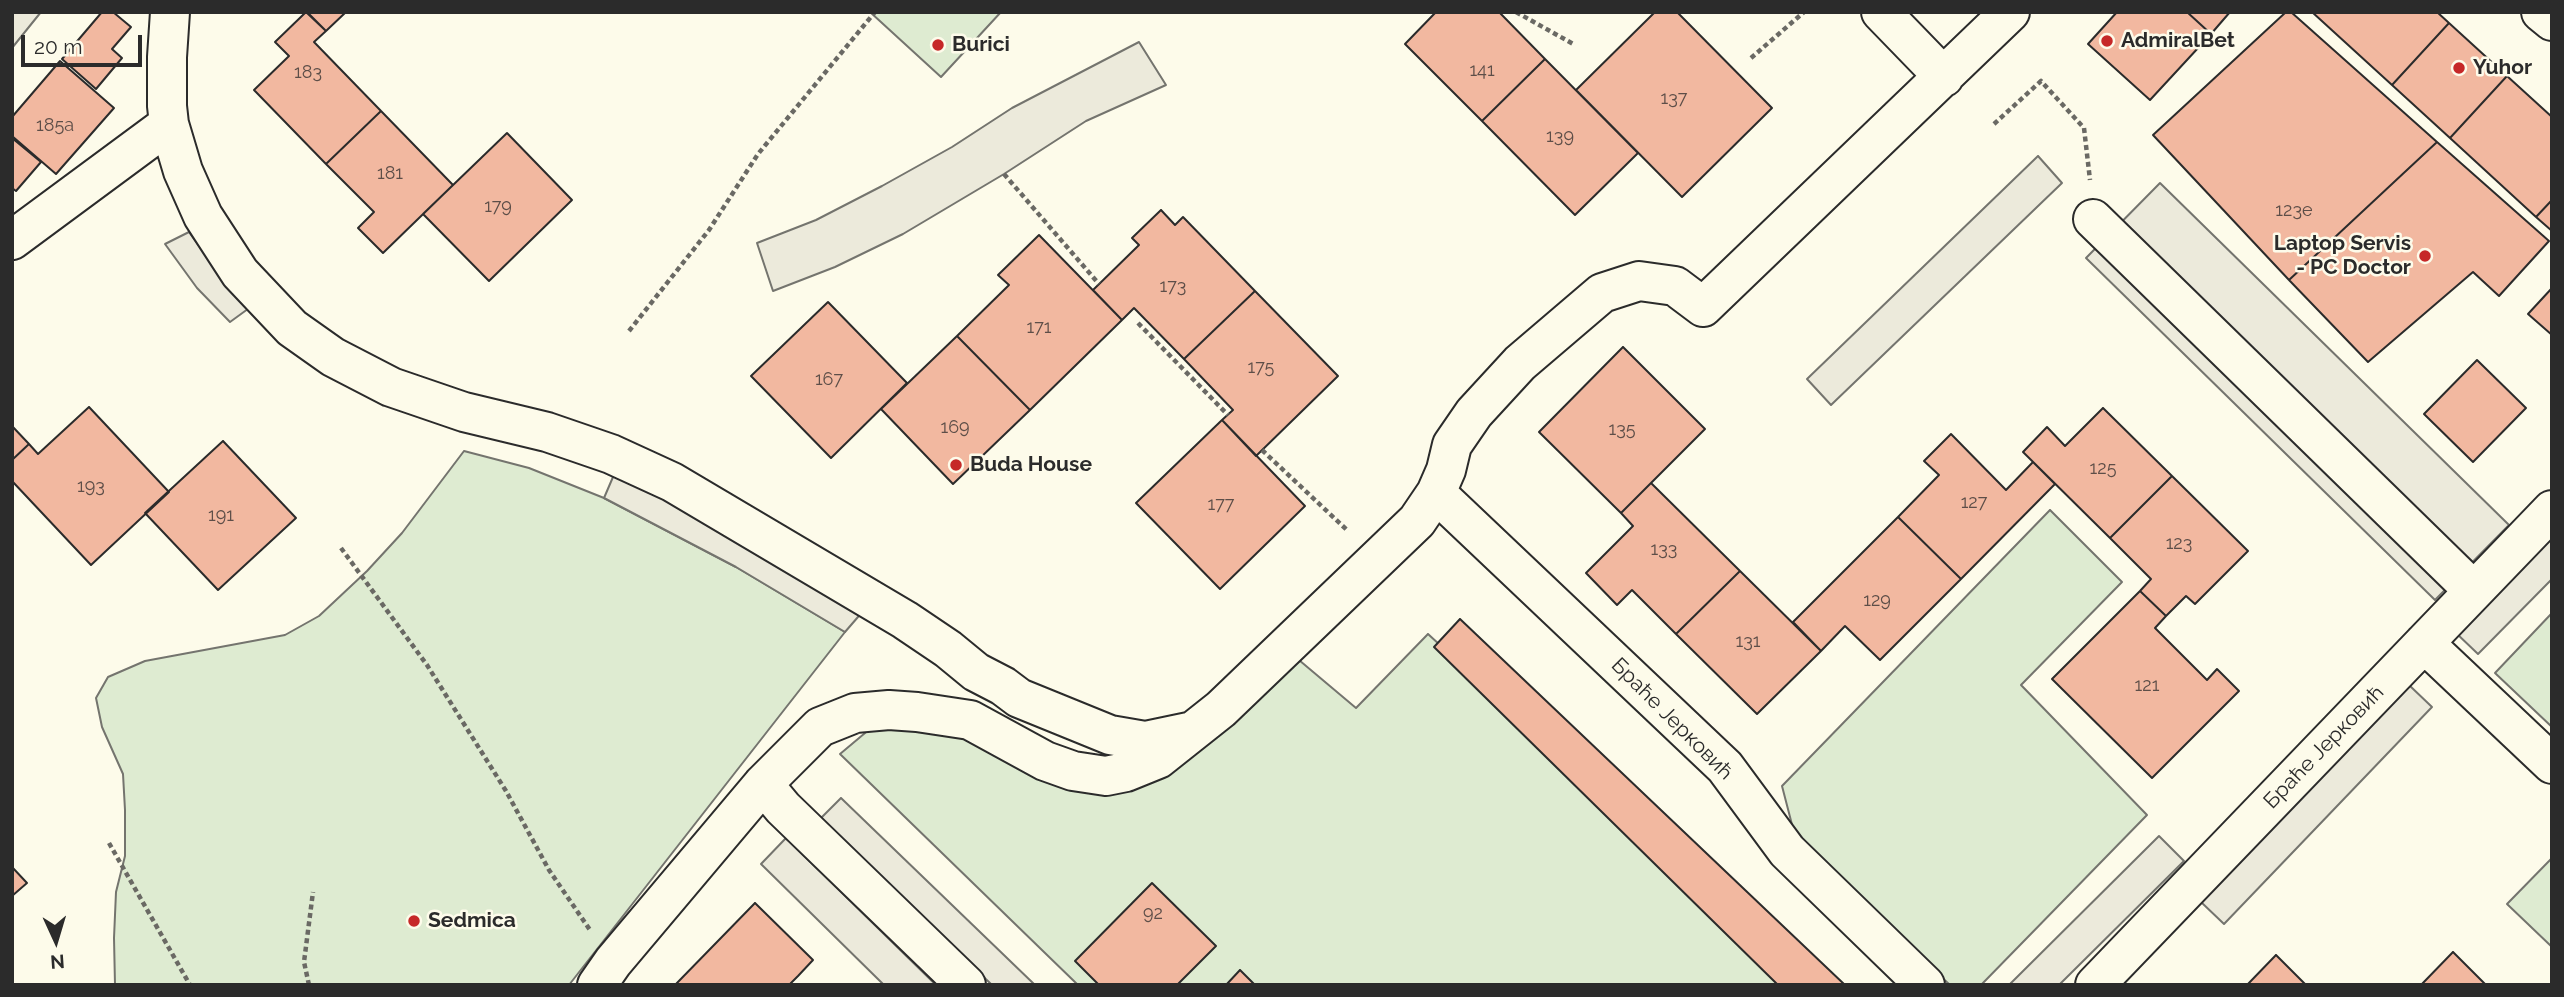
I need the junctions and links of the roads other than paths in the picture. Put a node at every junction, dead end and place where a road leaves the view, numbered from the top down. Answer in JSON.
{"nodes":[{"id":1,"x":170,"y":12,"type":"edge"},
{"id":2,"x":1881,"y":12,"type":"edge"},
{"id":3,"x":2010,"y":12,"type":"edge"},
{"id":4,"x":2541,"y":12,"type":"edge"},
{"id":5,"x":2552,"y":21,"type":"edge"},
{"id":6,"x":1944,"y":77,"type":"junction"},
{"id":7,"x":169,"y":124,"type":"junction"},
{"id":8,"x":2093,"y":219,"type":"road end"},
{"id":9,"x":12,"y":240,"type":"edge"},
{"id":10,"x":1436,"y":493,"type":"junction"},
{"id":11,"x":2552,"y":510,"type":"edge"},
{"id":12,"x":2473,"y":591,"type":"junction"},
{"id":13,"x":2424,"y":643,"type":"junction"},
{"id":14,"x":1193,"y":731,"type":"junction"},
{"id":15,"x":2552,"y":764,"type":"edge"},
{"id":16,"x":763,"y":784,"type":"junction"},
{"id":17,"x":605,"y":974,"type":"edge"},
{"id":18,"x":966,"y":985,"type":"edge"},
{"id":19,"x":1925,"y":985,"type":"edge"},
{"id":20,"x":2095,"y":985,"type":"edge"}],
"edges":[{"from":1,"to":7,"type":"street"},
{"from":2,"to":6,"type":"street"},
{"from":3,"to":6,"type":"street"},
{"from":4,"to":5,"type":"street"},
{"from":6,"to":10,"type":"street"},
{"from":7,"to":9,"type":"street"},
{"from":7,"to":14,"type":"street"},
{"from":8,"to":12,"type":"street"},
{"from":10,"to":14,"type":"street"},
{"from":10,"to":19,"type":"street","name":"Браће Јерковић"},
{"from":11,"to":12,"type":"street","name":"Браће Јерковић"},
{"from":12,"to":13,"type":"street","name":"Браће Јерковић"},
{"from":13,"to":15,"type":"street"},
{"from":13,"to":20,"type":"street","name":"Браће Јерковић"},
{"from":14,"to":16,"type":"street"},
{"from":16,"to":17,"type":"street"},
{"from":16,"to":18,"type":"street"}]}
